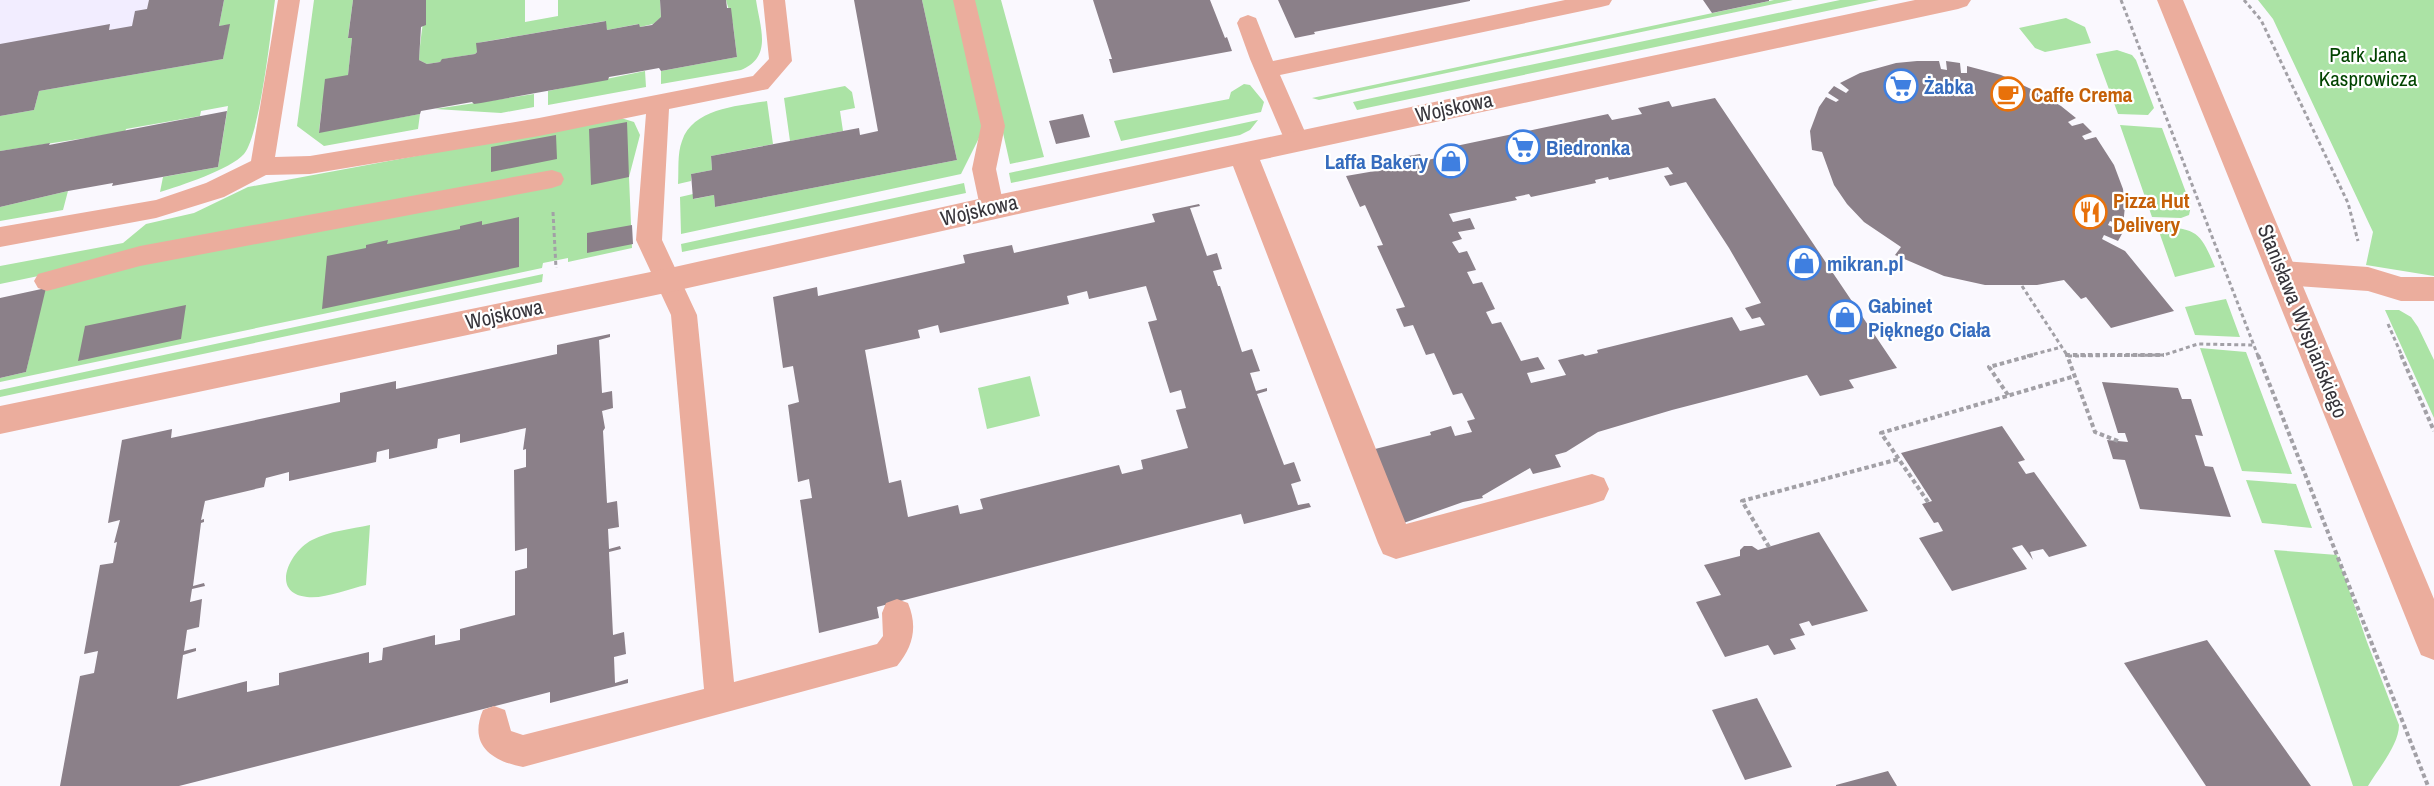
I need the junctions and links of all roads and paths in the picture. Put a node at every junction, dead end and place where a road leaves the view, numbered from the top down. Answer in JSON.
{"nodes":[{"id":1,"x":289,"y":0,"type":"edge"},
{"id":2,"x":774,"y":0,"type":"edge"},
{"id":3,"x":964,"y":0,"type":"edge"},
{"id":4,"x":1601,"y":0,"type":"edge"},
{"id":5,"x":1958,"y":0,"type":"edge"},
{"id":6,"x":2121,"y":0,"type":"edge"},
{"id":7,"x":2170,"y":0,"type":"edge"},
{"id":8,"x":2244,"y":0,"type":"edge"},
{"id":9,"x":1248,"y":23,"type":"dead end"},
{"id":10,"x":1264,"y":64,"type":"junction"},
{"id":11,"x":658,"y":103,"type":"junction"},
{"id":12,"x":1297,"y":141,"type":"junction"},
{"id":13,"x":1242,"y":153,"type":"junction"},
{"id":14,"x":262,"y":166,"type":"junction"},
{"id":15,"x":552,"y":179,"type":"joint"},
{"id":16,"x":992,"y":207,"type":"junction"},
{"id":17,"x":0,"y":237,"type":"edge"},
{"id":18,"x":2284,"y":273,"type":"junction"},
{"id":19,"x":2368,"y":279,"type":"junction"},
{"id":20,"x":670,"y":280,"type":"junction"},
{"id":21,"x":47,"y":281,"type":"dead end"},
{"id":22,"x":2022,"y":286,"type":"dead end"},
{"id":23,"x":2434,"y":288,"type":"edge"},
{"id":24,"x":557,"y":303,"type":"junction"},
{"id":25,"x":2254,"y":345,"type":"junction"},
{"id":26,"x":2062,"y":347,"type":"junction"},
{"id":27,"x":2067,"y":355,"type":"junction"},
{"id":28,"x":2075,"y":376,"type":"junction"},
{"id":29,"x":2008,"y":395,"type":"junction"},
{"id":30,"x":0,"y":420,"type":"edge"},
{"id":31,"x":2434,"y":430,"type":"edge"},
{"id":32,"x":2118,"y":441,"type":"dead end"},
{"id":33,"x":1899,"y":459,"type":"junction"},
{"id":34,"x":1592,"y":489,"type":"dead end"},
{"id":35,"x":1928,"y":502,"type":"dead end"},
{"id":36,"x":1769,"y":547,"type":"dead end"},
{"id":37,"x":897,"y":613,"type":"dead end"},
{"id":38,"x":2434,"y":643,"type":"edge"},
{"id":39,"x":720,"y":700,"type":"junction"},
{"id":40,"x":494,"y":721,"type":"dead end"},
{"id":41,"x":2428,"y":786,"type":"edge"}],
"edges":[{"from":1,"to":14,"type":"lane"},
{"from":2,"to":11,"type":"lane"},
{"from":3,"to":16,"type":"lane"},
{"from":4,"to":10,"type":"lane"},
{"from":5,"to":12,"type":"street","name":"Wojskowa"},
{"from":6,"to":25,"type":"path"},
{"from":7,"to":18,"type":"street","name":"Stanisława Wyspiańskiego"},
{"from":8,"to":19,"type":"path"},
{"from":9,"to":10,"type":"lane"},
{"from":10,"to":12,"type":"lane"},
{"from":11,"to":14,"type":"lane"},
{"from":11,"to":20,"type":"lane"},
{"from":12,"to":13,"type":"street","name":"Wojskowa"},
{"from":13,"to":16,"type":"street","name":"Wojskowa"},
{"from":13,"to":34,"type":"street"},
{"from":14,"to":17,"type":"lane"},
{"from":15,"to":21,"type":"lane"},
{"from":15,"to":24,"type":"path"},
{"from":16,"to":20,"type":"street","name":"Wojskowa"},
{"from":18,"to":19,"type":"street"},
{"from":18,"to":38,"type":"street","name":"Stanisława Wyspiańskiego"},
{"from":19,"to":23,"type":"street"},
{"from":19,"to":31,"type":"path"},
{"from":20,"to":24,"type":"street","name":"Wojskowa"},
{"from":20,"to":39,"type":"lane"},
{"from":22,"to":26,"type":"path"},
{"from":24,"to":30,"type":"street","name":"Wojskowa"},
{"from":25,"to":27,"type":"path"},
{"from":25,"to":41,"type":"path"},
{"from":26,"to":27,"type":"path"},
{"from":26,"to":29,"type":"path"},
{"from":27,"to":28,"type":"path"},
{"from":28,"to":29,"type":"path"},
{"from":28,"to":32,"type":"path"},
{"from":29,"to":33,"type":"path"},
{"from":33,"to":35,"type":"path"},
{"from":33,"to":36,"type":"path"},
{"from":37,"to":39,"type":"lane"},
{"from":39,"to":40,"type":"lane"}]}
